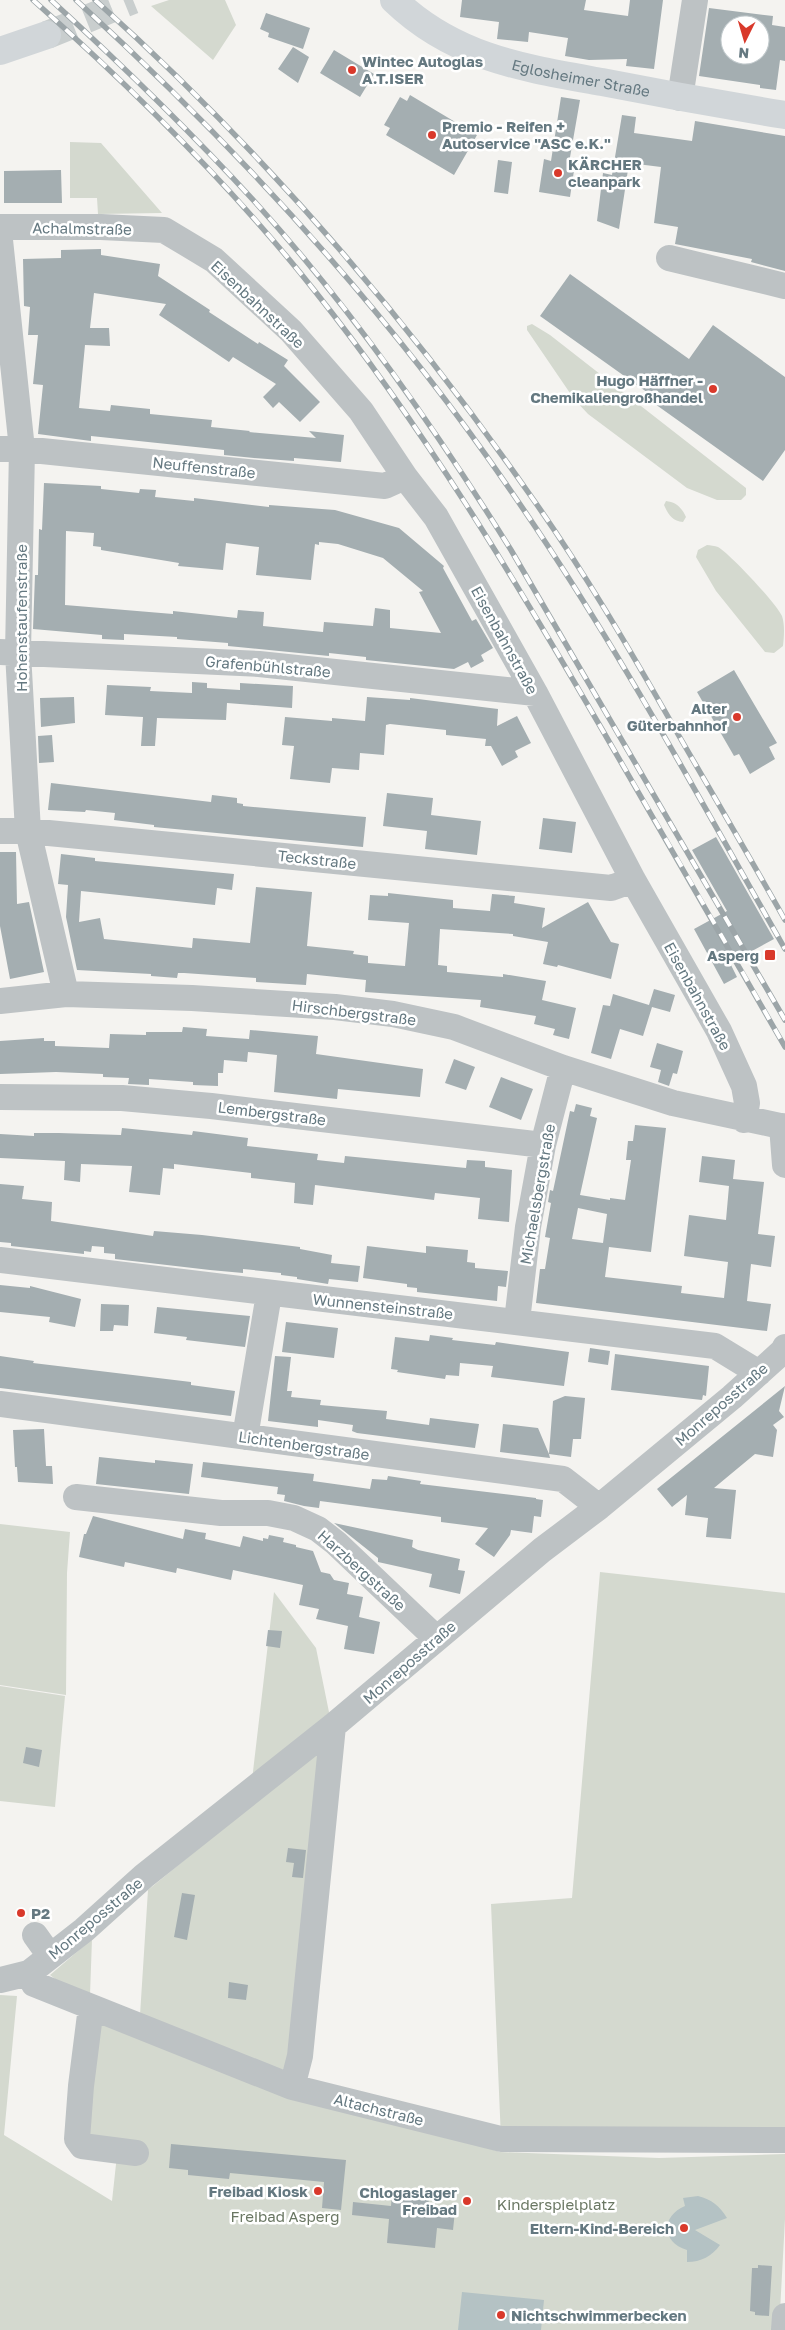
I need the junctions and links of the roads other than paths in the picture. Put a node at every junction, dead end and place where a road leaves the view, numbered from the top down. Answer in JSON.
{"nodes":[{"id":1,"x":394,"y":0,"type":"edge"},
{"id":2,"x":695,"y":0,"type":"edge"},
{"id":3,"x":47,"y":35,"type":"tunnel mouth"},
{"id":4,"x":0,"y":51,"type":"edge"},
{"id":5,"x":680,"y":98,"type":"junction"},
{"id":6,"x":785,"y":115,"type":"edge"},
{"id":7,"x":0,"y":227,"type":"edge"},
{"id":8,"x":164,"y":230,"type":"joint"},
{"id":9,"x":0,"y":240,"type":"edge"},
{"id":10,"x":669,"y":258,"type":"dead end"},
{"id":11,"x":785,"y":286,"type":"edge"},
{"id":12,"x":11,"y":449,"type":"edge"},
{"id":13,"x":405,"y":477,"type":"junction"},
{"id":14,"x":9,"y":653,"type":"edge"},
{"id":15,"x":535,"y":693,"type":"junction"},
{"id":16,"x":28,"y":831,"type":"junction"},
{"id":17,"x":0,"y":832,"type":"edge"},
{"id":18,"x":633,"y":880,"type":"junction"},
{"id":19,"x":66,"y":994,"type":"junction"},
{"id":20,"x":0,"y":1001,"type":"edge"},
{"id":21,"x":564,"y":1068,"type":"junction"},
{"id":22,"x":0,"y":1097,"type":"edge"},
{"id":23,"x":744,"y":1120,"type":"junction"},
{"id":24,"x":783,"y":1127,"type":"edge"},
{"id":25,"x":543,"y":1146,"type":"junction"},
{"id":26,"x":785,"y":1165,"type":"edge"},
{"id":27,"x":0,"y":1260,"type":"edge"},
{"id":28,"x":269,"y":1294,"type":"junction"},
{"id":29,"x":517,"y":1321,"type":"junction"},
{"id":30,"x":785,"y":1346,"type":"edge"},
{"id":31,"x":759,"y":1373,"type":"junction"},
{"id":32,"x":0,"y":1404,"type":"edge"},
{"id":33,"x":245,"y":1437,"type":"junction"},
{"id":34,"x":76,"y":1497,"type":"dead end"},
{"id":35,"x":599,"y":1507,"type":"junction"},
{"id":36,"x":436,"y":1638,"type":"junction"},
{"id":37,"x":333,"y":1726,"type":"junction"},
{"id":38,"x":35,"y":1935,"type":"dead end"},
{"id":39,"x":50,"y":1956,"type":"junction"},
{"id":40,"x":29,"y":1973,"type":"junction"},
{"id":41,"x":0,"y":1980,"type":"edge"},
{"id":42,"x":91,"y":2007,"type":"junction"},
{"id":43,"x":292,"y":2087,"type":"junction"},
{"id":44,"x":785,"y":2140,"type":"edge"},
{"id":45,"x":136,"y":2153,"type":"dead end"},
{"id":46,"x":785,"y":2316,"type":"edge"},
{"id":47,"x":784,"y":2330,"type":"edge"}],
"edges":[{"from":1,"to":5,"type":"main road","name":"Eglosheimer Straße"},
{"from":2,"to":5,"type":"street"},
{"from":3,"to":4,"type":"main road"},
{"from":5,"to":6,"type":"main road","name":"Eglosheimer Straße"},
{"from":7,"to":8,"type":"street","name":"Achalmstraße"},
{"from":8,"to":13,"type":"street","name":"Eisenbahnstraße"},
{"from":9,"to":12,"type":"street","name":"Hohenstaufenstraße"},
{"from":10,"to":11,"type":"street"},
{"from":12,"to":13,"type":"street","name":"Neuffenstraße"},
{"from":12,"to":14,"type":"street","name":"Hohenstaufenstraße"},
{"from":13,"to":15,"type":"street","name":"Eisenbahnstraße"},
{"from":14,"to":15,"type":"street","name":"Grafenbühlstraße"},
{"from":14,"to":16,"type":"street","name":"Hohenstaufenstraße"},
{"from":15,"to":18,"type":"street","name":"Eisenbahnstraße"},
{"from":16,"to":17,"type":"street","name":"Teckstraße"},
{"from":16,"to":18,"type":"street","name":"Teckstraße"},
{"from":16,"to":19,"type":"street","name":"Hohenstaufenstraße"},
{"from":18,"to":23,"type":"street","name":"Eisenbahnstraße"},
{"from":19,"to":20,"type":"street","name":"Hirschbergstraße"},
{"from":19,"to":21,"type":"street","name":"Hirschbergstraße"},
{"from":21,"to":23,"type":"street","name":"Hirschbergstraße"},
{"from":21,"to":25,"type":"street","name":"Michaelsbergstraße"},
{"from":22,"to":25,"type":"street","name":"Lembergstraße"},
{"from":23,"to":24,"type":"street","name":"Hirschbergstraße"},
{"from":24,"to":26,"type":"street"},
{"from":25,"to":29,"type":"street","name":"Michaelsbergstraße"},
{"from":27,"to":28,"type":"street","name":"Wunnensteinstraße"},
{"from":28,"to":29,"type":"street","name":"Wunnensteinstraße"},
{"from":28,"to":33,"type":"street"},
{"from":29,"to":31,"type":"street","name":"Wunnensteinstraße"},
{"from":30,"to":31,"type":"street","name":"Monreposstraße"},
{"from":31,"to":35,"type":"street","name":"Monreposstraße"},
{"from":32,"to":33,"type":"street","name":"Lichtenbergstraße"},
{"from":33,"to":35,"type":"street","name":"Lichtenbergstraße"},
{"from":34,"to":36,"type":"street","name":"Harzbergstraße"},
{"from":35,"to":36,"type":"street","name":"Monreposstraße"},
{"from":36,"to":37,"type":"street","name":"Monreposstraße"},
{"from":37,"to":39,"type":"street","name":"Monreposstraße"},
{"from":37,"to":43,"type":"street"},
{"from":38,"to":39,"type":"street"},
{"from":39,"to":40,"type":"street","name":"Monreposstraße"},
{"from":40,"to":41,"type":"street"},
{"from":40,"to":42,"type":"street","name":"Altachstraße"},
{"from":42,"to":43,"type":"street","name":"Altachstraße"},
{"from":42,"to":45,"type":"street"},
{"from":43,"to":44,"type":"street","name":"Altachstraße"},
{"from":46,"to":47,"type":"street"}]}
